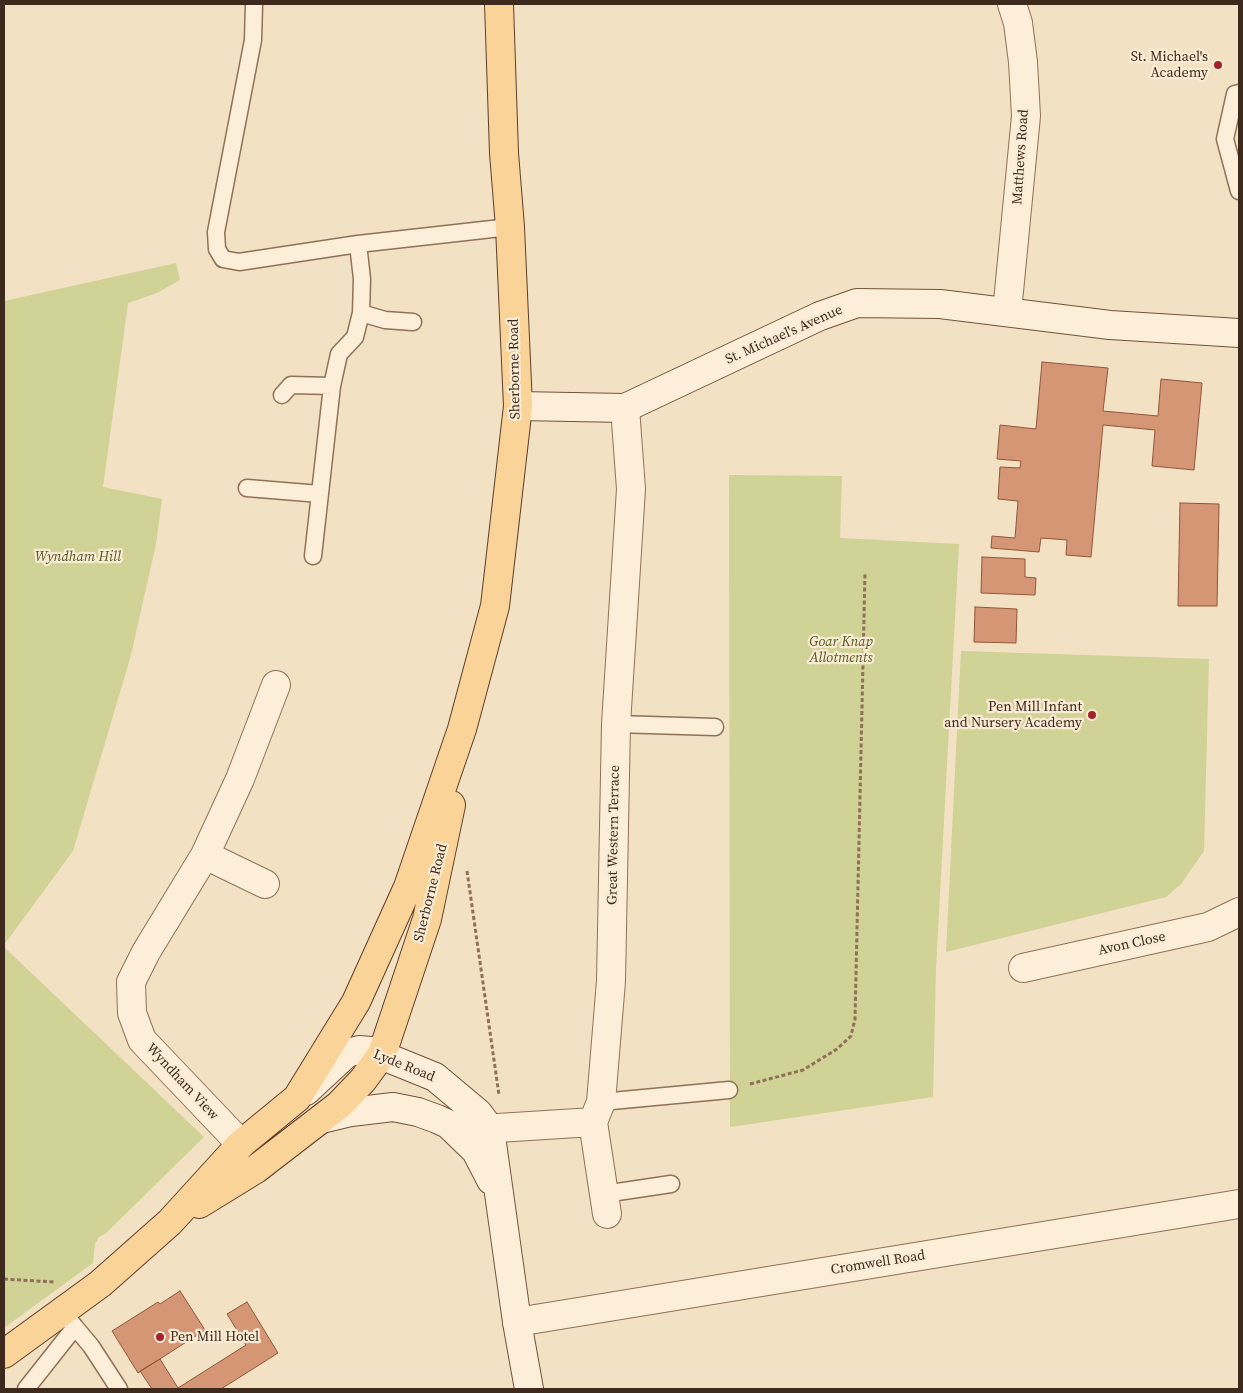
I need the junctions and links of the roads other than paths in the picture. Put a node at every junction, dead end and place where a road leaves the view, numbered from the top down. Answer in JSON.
{"nodes":[{"id":1,"x":254,"y":4,"type":"edge"},
{"id":2,"x":499,"y":4,"type":"edge"},
{"id":3,"x":1012,"y":4,"type":"edge"},
{"id":4,"x":1239,"y":93,"type":"edge"},
{"id":5,"x":1239,"y":191,"type":"edge"},
{"id":6,"x":510,"y":227,"type":"junction"},
{"id":7,"x":358,"y":244,"type":"junction"},
{"id":8,"x":1007,"y":312,"type":"junction"},
{"id":9,"x":361,"y":313,"type":"junction"},
{"id":10,"x":413,"y":322,"type":"dead end"},
{"id":11,"x":1239,"y":333,"type":"edge"},
{"id":12,"x":332,"y":386,"type":"junction"},
{"id":13,"x":282,"y":395,"type":"dead end"},
{"id":14,"x":518,"y":406,"type":"junction"},
{"id":15,"x":625,"y":408,"type":"junction"},
{"id":16,"x":247,"y":488,"type":"dead end"},
{"id":17,"x":320,"y":494,"type":"junction"},
{"id":18,"x":313,"y":556,"type":"dead end"},
{"id":19,"x":276,"y":684,"type":"dead end"},
{"id":20,"x":616,"y":724,"type":"junction"},
{"id":21,"x":715,"y":727,"type":"dead end"},
{"id":22,"x":462,"y":729,"type":"junction"},
{"id":23,"x":205,"y":855,"type":"junction"},
{"id":24,"x":265,"y":884,"type":"dead end"},
{"id":25,"x":1239,"y":912,"type":"edge"},
{"id":26,"x":1022,"y":968,"type":"dead end"},
{"id":27,"x":356,"y":1002,"type":"junction"},
{"id":28,"x":354,"y":1051,"type":"junction"},
{"id":29,"x":382,"y":1054,"type":"junction"},
{"id":30,"x":363,"y":1080,"type":"junction"},
{"id":31,"x":728,"y":1090,"type":"road end"},
{"id":32,"x":297,"y":1098,"type":"junction"},
{"id":33,"x":393,"y":1107,"type":"junction"},
{"id":34,"x":597,"y":1112,"type":"junction"},
{"id":35,"x":322,"y":1119,"type":"junction"},
{"id":36,"x":499,"y":1128,"type":"junction"},
{"id":37,"x":456,"y":1132,"type":"junction"},
{"id":38,"x":241,"y":1144,"type":"junction"},
{"id":39,"x":671,"y":1184,"type":"dead end"},
{"id":40,"x":498,"y":1192,"type":"junction"},
{"id":41,"x":606,"y":1204,"type":"joint"},
{"id":42,"x":1239,"y":1204,"type":"edge"},
{"id":43,"x":170,"y":1222,"type":"junction"},
{"id":44,"x":69,"y":1320,"type":"junction"},
{"id":45,"x":517,"y":1322,"type":"junction"},
{"id":46,"x":4,"y":1354,"type":"edge"},
{"id":47,"x":26,"y":1389,"type":"edge"},
{"id":48,"x":119,"y":1389,"type":"edge"},
{"id":49,"x":529,"y":1389,"type":"edge"}],
"edges":[{"from":1,"to":7,"type":"lane"},
{"from":2,"to":6,"type":"main road","name":"Sherborne Road"},
{"from":3,"to":8,"type":"street","name":"Matthews Road"},
{"from":4,"to":5,"type":"lane"},
{"from":6,"to":7,"type":"lane"},
{"from":6,"to":14,"type":"main road","name":"Sherborne Road"},
{"from":7,"to":9,"type":"lane"},
{"from":8,"to":11,"type":"street","name":"St. Michael's Avenue"},
{"from":8,"to":15,"type":"street","name":"St. Michael's Avenue"},
{"from":9,"to":10,"type":"lane"},
{"from":9,"to":12,"type":"lane"},
{"from":12,"to":13,"type":"lane"},
{"from":12,"to":17,"type":"lane"},
{"from":14,"to":15,"type":"street","name":"St. Michael's Avenue"},
{"from":14,"to":22,"type":"main road","name":"Sherborne Road"},
{"from":15,"to":20,"type":"street","name":"Great Western Terrace"},
{"from":16,"to":17,"type":"lane"},
{"from":17,"to":18,"type":"lane"},
{"from":19,"to":23,"type":"street","name":"Wyndham View"},
{"from":20,"to":21,"type":"lane"},
{"from":20,"to":34,"type":"street","name":"Great Western Terrace"},
{"from":22,"to":27,"type":"main road","name":"Sherborne Road"},
{"from":22,"to":29,"type":"main road","name":"Sherborne Road"},
{"from":23,"to":24,"type":"street"},
{"from":23,"to":38,"type":"street","name":"Wyndham View"},
{"from":25,"to":26,"type":"street","name":"Avon Close"},
{"from":27,"to":28,"type":"street","name":"Lyde Road"},
{"from":27,"to":32,"type":"main road","name":"Sherborne Road"},
{"from":28,"to":29,"type":"street","name":"Lyde Road"},
{"from":28,"to":30,"type":"street","name":"Lyde Road"},
{"from":28,"to":32,"type":"street","name":"Lyde Road"},
{"from":29,"to":30,"type":"main road","name":"Sherborne Road"},
{"from":29,"to":36,"type":"street","name":"Lyde Road"},
{"from":30,"to":33,"type":"street","name":"Lyde Road"},
{"from":30,"to":35,"type":"main road","name":"Sherborne Road"},
{"from":31,"to":34,"type":"lane"},
{"from":32,"to":38,"type":"main road","name":"Sherborne Road"},
{"from":33,"to":35,"type":"street","name":"Lyde Road"},
{"from":33,"to":37,"type":"street","name":"Lyde Road"},
{"from":34,"to":36,"type":"street"},
{"from":34,"to":41,"type":"street","name":"Great Western Terrace"},
{"from":35,"to":43,"type":"main road","name":"Sherborne Road"},
{"from":36,"to":37,"type":"street"},
{"from":36,"to":40,"type":"street","name":"Lyde Road"},
{"from":37,"to":40,"type":"street","name":"Lyde Road"},
{"from":38,"to":43,"type":"main road","name":"Sherborne Road"},
{"from":39,"to":41,"type":"lane"},
{"from":40,"to":45,"type":"street","name":"Lyde Road"},
{"from":42,"to":45,"type":"street","name":"Cromwell Road"},
{"from":43,"to":44,"type":"main road"},
{"from":44,"to":46,"type":"main road"},
{"from":44,"to":47,"type":"lane"},
{"from":44,"to":48,"type":"lane"},
{"from":45,"to":49,"type":"street","name":"Lyde Road"}]}
